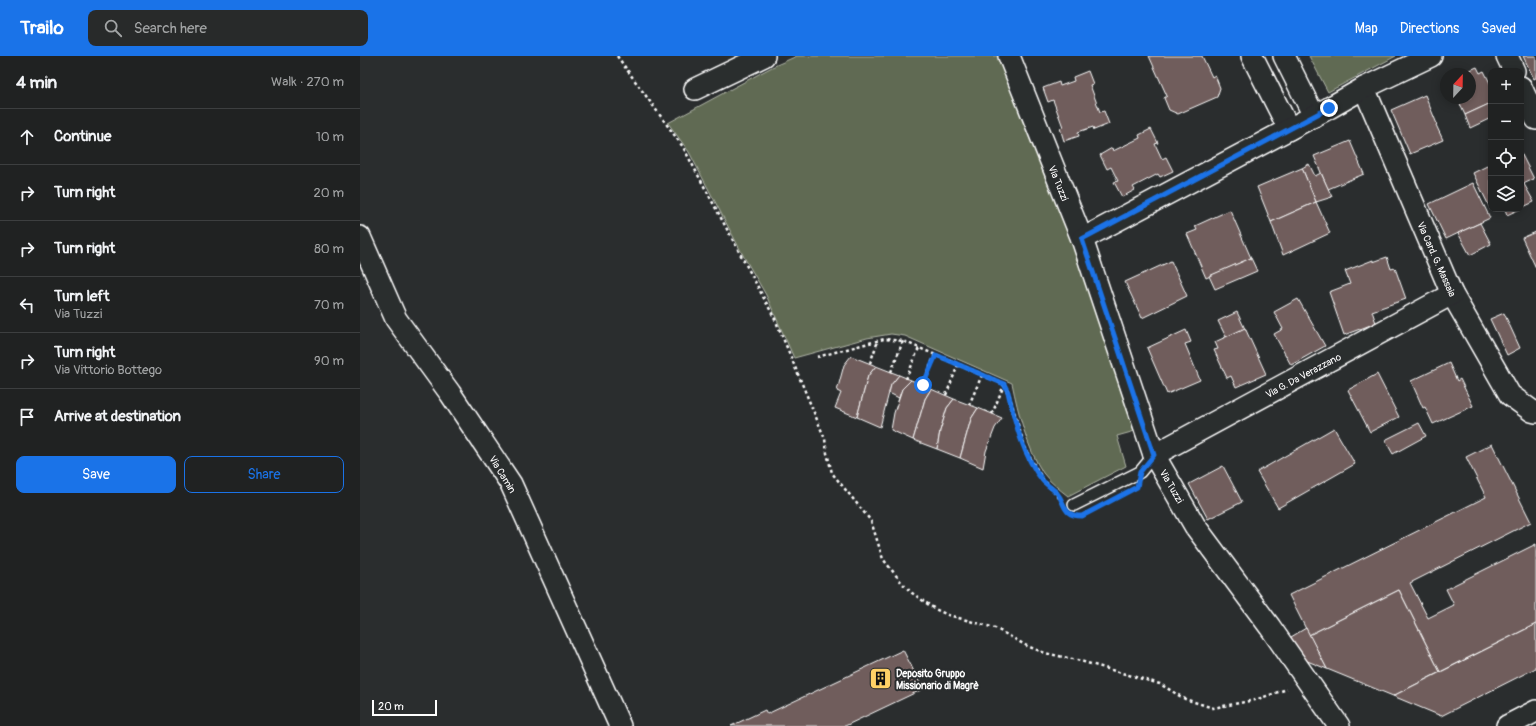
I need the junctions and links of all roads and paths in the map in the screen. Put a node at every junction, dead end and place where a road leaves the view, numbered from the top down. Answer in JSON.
{"nodes":[{"id":1,"x":617,"y":56,"type":"edge"},
{"id":2,"x":764,"y":56,"type":"edge"},
{"id":3,"x":1009,"y":56,"type":"edge"},
{"id":4,"x":1252,"y":56,"type":"edge"},
{"id":5,"x":1284,"y":56,"type":"edge"},
{"id":6,"x":1431,"y":56,"type":"edge"},
{"id":7,"x":1507,"y":56,"type":"edge"},
{"id":8,"x":1513,"y":68,"type":"edge"},
{"id":9,"x":1364,"y":88,"type":"junction"},
{"id":10,"x":695,"y":89,"type":"dead end"},
{"id":11,"x":1524,"y":93,"type":"edge"},
{"id":12,"x":1314,"y":116,"type":"junction"},
{"id":13,"x":1536,"y":119,"type":"edge"},
{"id":14,"x":1289,"y":129,"type":"junction"},
{"id":15,"x":360,"y":237,"type":"edge"},
{"id":16,"x":1082,"y":239,"type":"junction"},
{"id":17,"x":1452,"y":294,"type":"junction"},
{"id":18,"x":878,"y":341,"type":"junction"},
{"id":19,"x":903,"y":342,"type":"junction"},
{"id":20,"x":919,"y":348,"type":"junction"},
{"id":21,"x":936,"y":355,"type":"junction"},
{"id":22,"x":817,"y":357,"type":"dead end"},
{"id":23,"x":870,"y":363,"type":"dead end"},
{"id":24,"x":958,"y":365,"type":"junction"},
{"id":25,"x":891,"y":372,"type":"dead end"},
{"id":26,"x":982,"y":375,"type":"junction"},
{"id":27,"x":906,"y":379,"type":"dead end"},
{"id":28,"x":1004,"y":384,"type":"junction"},
{"id":29,"x":923,"y":385,"type":"dead end"},
{"id":30,"x":946,"y":395,"type":"dead end"},
{"id":31,"x":969,"y":405,"type":"dead end"},
{"id":32,"x":1536,"y":412,"type":"edge"},
{"id":33,"x":992,"y":414,"type":"dead end"},
{"id":34,"x":1154,"y":455,"type":"junction"},
{"id":35,"x":1060,"y":500,"type":"dead end"},
{"id":36,"x":1074,"y":505,"type":"dead end"},
{"id":37,"x":1309,"y":681,"type":"junction"},
{"id":38,"x":1536,"y":711,"type":"edge"},
{"id":39,"x":620,"y":726,"type":"edge"},
{"id":40,"x":1339,"y":726,"type":"edge"},
{"id":41,"x":1508,"y":726,"type":"edge"}],
"edges":[{"from":1,"to":37,"type":"path"},
{"from":2,"to":10,"type":"street"},
{"from":3,"to":16,"type":"street","name":"Via Tuzzi"},
{"from":4,"to":14,"type":"street"},
{"from":5,"to":12,"type":"street"},
{"from":6,"to":9,"type":"street"},
{"from":7,"to":8,"type":"street"},
{"from":9,"to":12,"type":"street"},
{"from":9,"to":17,"type":"street","name":"Via Card. G. Massaia"},
{"from":11,"to":13,"type":"street"},
{"from":12,"to":14,"type":"street"},
{"from":14,"to":16,"type":"street"},
{"from":15,"to":39,"type":"street","name":"Via Camin"},
{"from":16,"to":34,"type":"street","name":"Via Tuzzi"},
{"from":17,"to":32,"type":"street","name":"Via Card. G. Massaia"},
{"from":17,"to":34,"type":"street","name":"Via G. Da Verazzano"},
{"from":18,"to":19,"type":"path"},
{"from":18,"to":22,"type":"path"},
{"from":18,"to":23,"type":"path"},
{"from":19,"to":20,"type":"path"},
{"from":19,"to":25,"type":"path"},
{"from":20,"to":21,"type":"path"},
{"from":20,"to":27,"type":"path"},
{"from":21,"to":24,"type":"path"},
{"from":21,"to":29,"type":"path"},
{"from":24,"to":26,"type":"path"},
{"from":24,"to":30,"type":"path"},
{"from":26,"to":28,"type":"path"},
{"from":26,"to":31,"type":"path"},
{"from":28,"to":33,"type":"path"},
{"from":28,"to":35,"type":"path"},
{"from":34,"to":36,"type":"lane"},
{"from":34,"to":37,"type":"street","name":"Via Tuzzi"},
{"from":37,"to":40,"type":"street","name":"Via Tuzzi"},
{"from":38,"to":41,"type":"street"}]}
